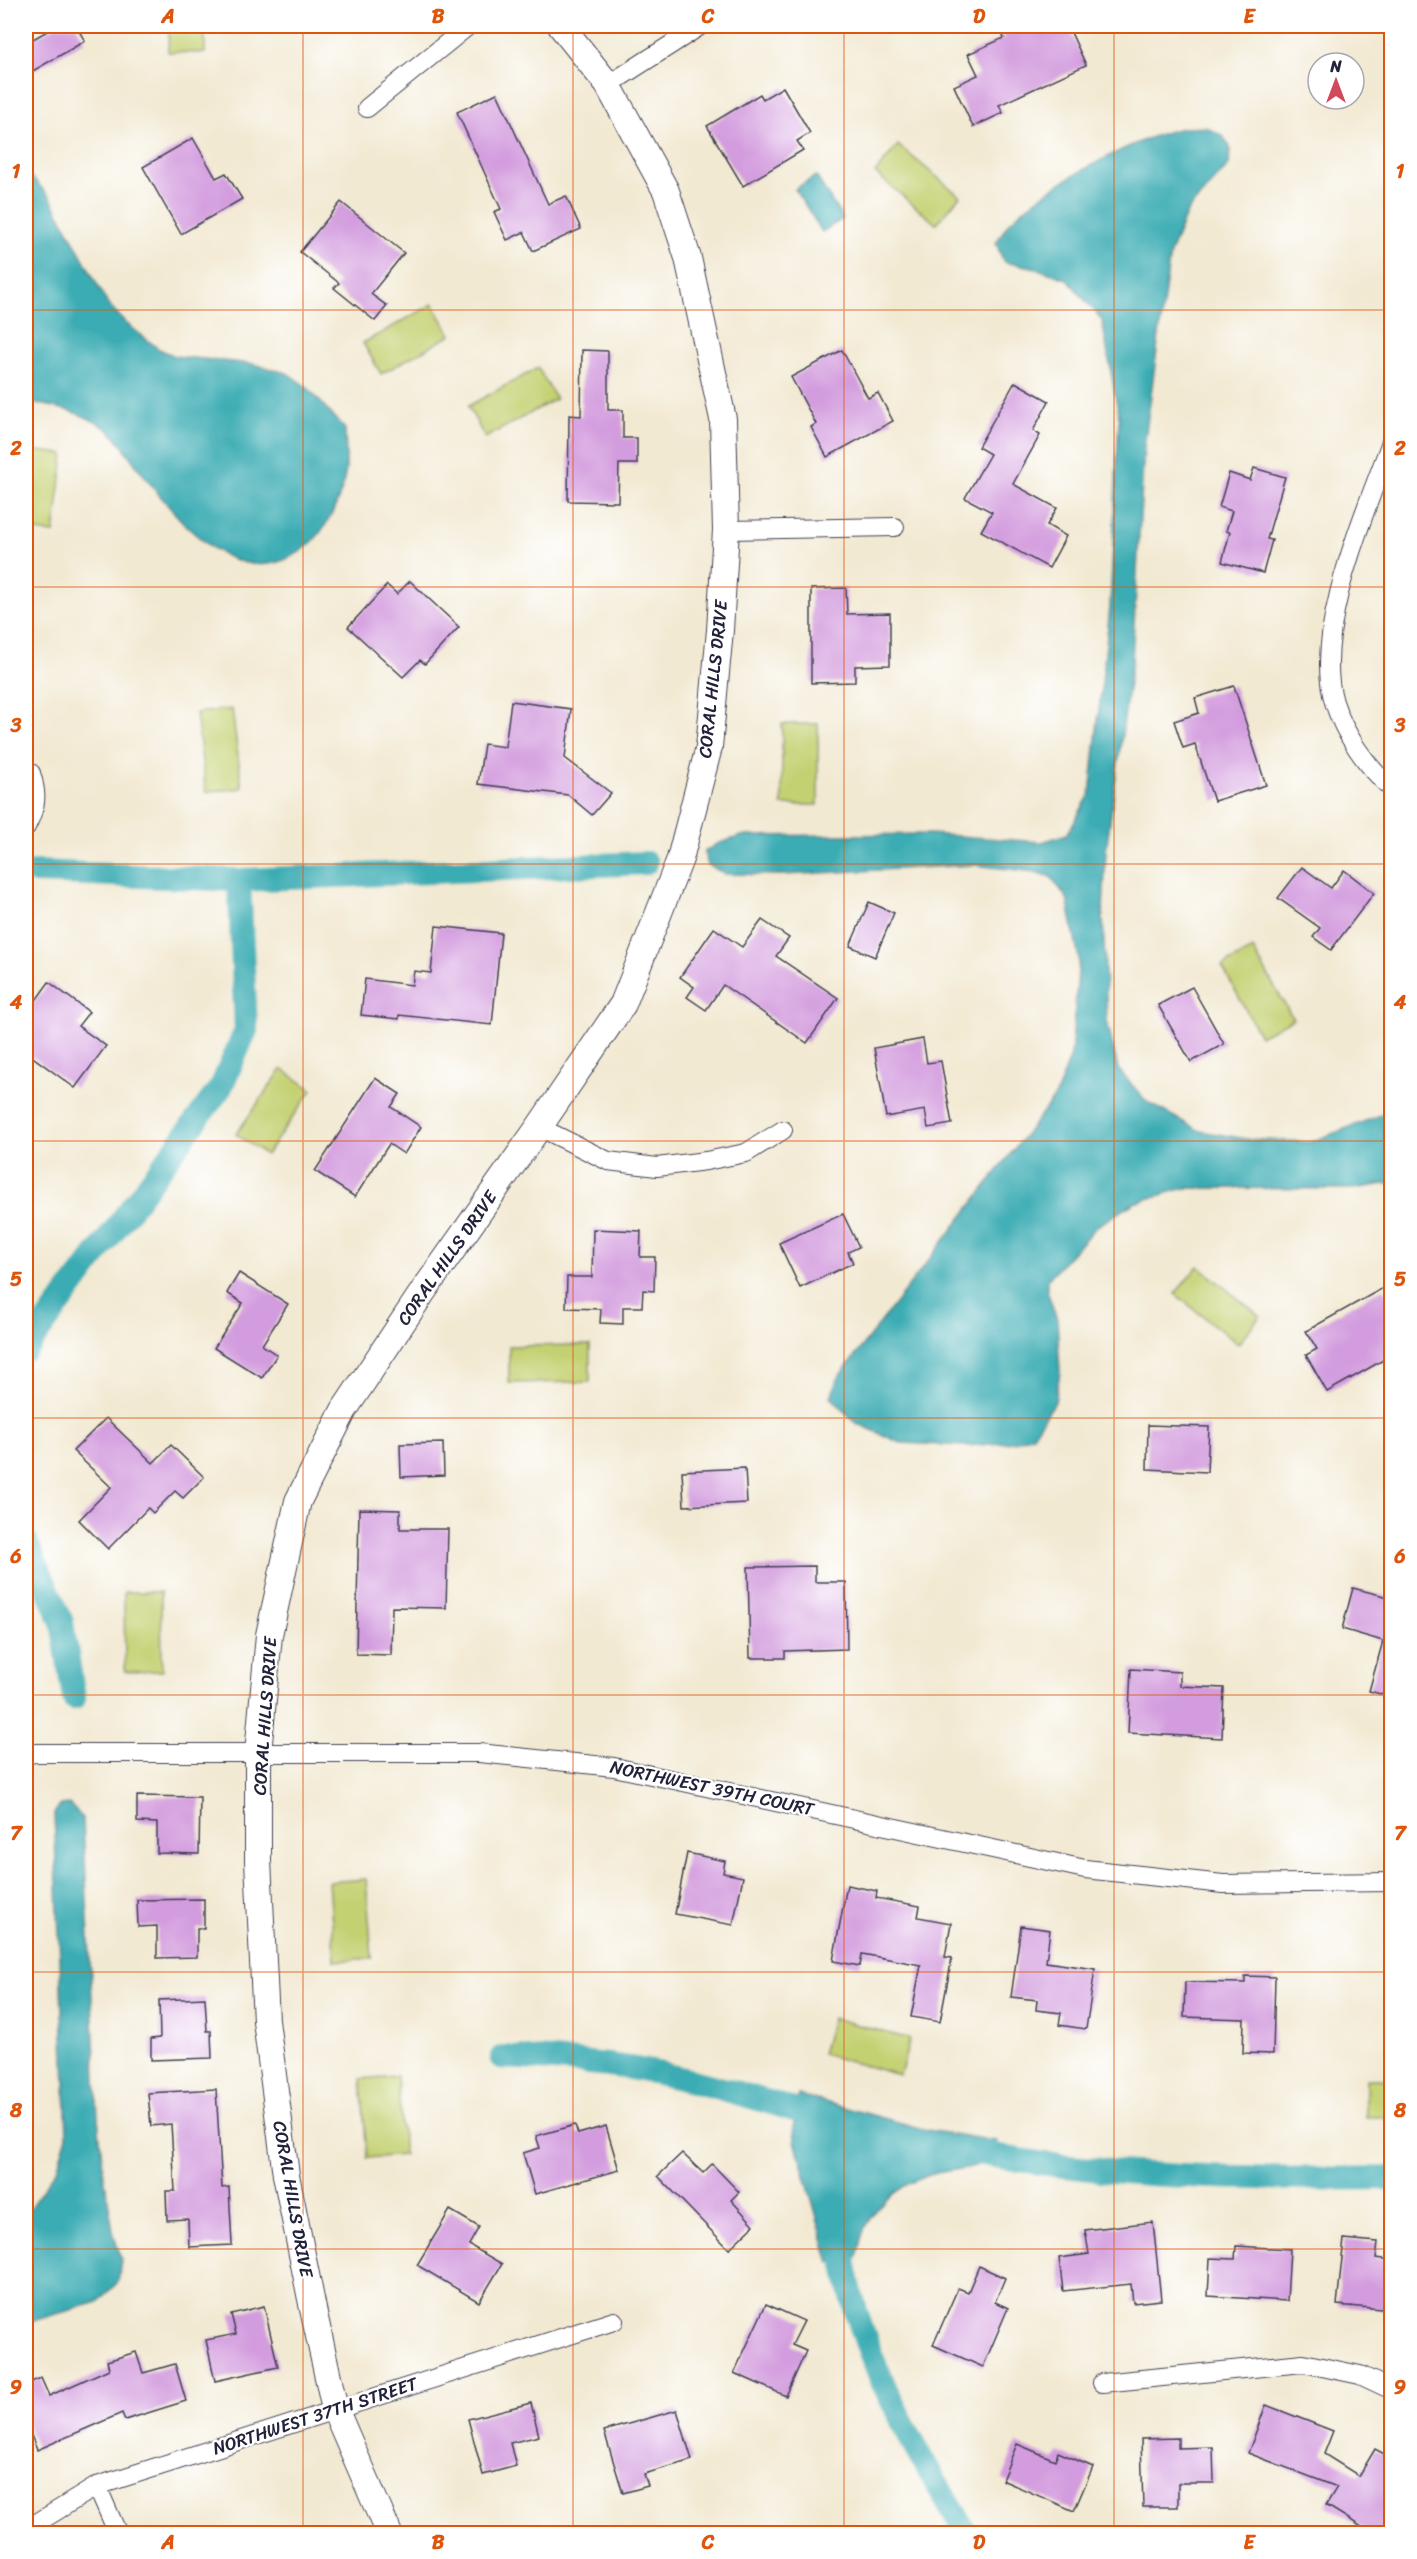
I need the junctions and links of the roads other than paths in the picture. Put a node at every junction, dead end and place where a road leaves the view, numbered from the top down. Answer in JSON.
{"nodes":[{"id":1,"x":468,"y":26,"type":"edge"},
{"id":2,"x":561,"y":26,"type":"edge"},
{"id":3,"x":700,"y":26,"type":"edge"},
{"id":4,"x":608,"y":85,"type":"junction"},
{"id":5,"x":367,"y":108,"type":"dead end"},
{"id":6,"x":1392,"y":439,"type":"edge"},
{"id":7,"x":895,"y":527,"type":"dead end"},
{"id":8,"x":726,"y":530,"type":"junction"},
{"id":9,"x":26,"y":770,"type":"edge"},
{"id":10,"x":1392,"y":789,"type":"edge"},
{"id":11,"x":26,"y":827,"type":"edge"},
{"id":12,"x":539,"y":1127,"type":"junction"},
{"id":13,"x":783,"y":1130,"type":"dead end"},
{"id":14,"x":258,"y":1753,"type":"junction"},
{"id":15,"x":26,"y":1754,"type":"edge"},
{"id":16,"x":1392,"y":1882,"type":"edge"},
{"id":17,"x":614,"y":2321,"type":"dead end"},
{"id":18,"x":1102,"y":2383,"type":"dead end"},
{"id":19,"x":1392,"y":2390,"type":"edge"},
{"id":20,"x":335,"y":2409,"type":"junction"},
{"id":21,"x":97,"y":2486,"type":"junction"},
{"id":22,"x":26,"y":2534,"type":"edge"},
{"id":23,"x":118,"y":2534,"type":"edge"},
{"id":24,"x":389,"y":2534,"type":"edge"}],
"edges":[{"from":1,"to":5,"type":"street"},
{"from":2,"to":4,"type":"street","name":"CORAL HILLS DRIVE"},
{"from":3,"to":4,"type":"street"},
{"from":4,"to":8,"type":"street","name":"CORAL HILLS DRIVE"},
{"from":6,"to":10,"type":"street"},
{"from":7,"to":8,"type":"street"},
{"from":8,"to":12,"type":"street","name":"CORAL HILLS DRIVE"},
{"from":9,"to":11,"type":"street"},
{"from":12,"to":13,"type":"street"},
{"from":12,"to":14,"type":"street","name":"CORAL HILLS DRIVE"},
{"from":14,"to":15,"type":"street","name":"NORTHWEST 39TH COURT"},
{"from":14,"to":16,"type":"street","name":"NORTHWEST 39TH COURT"},
{"from":14,"to":20,"type":"street","name":"CORAL HILLS DRIVE"},
{"from":17,"to":20,"type":"street","name":"NORTHWEST 37TH STREET"},
{"from":18,"to":19,"type":"street"},
{"from":20,"to":21,"type":"street","name":"NORTHWEST 37TH STREET"},
{"from":20,"to":24,"type":"street","name":"CORAL HILLS DRIVE"},
{"from":21,"to":22,"type":"street","name":"NORTHWEST 37TH STREET"},
{"from":21,"to":23,"type":"street"}]}
